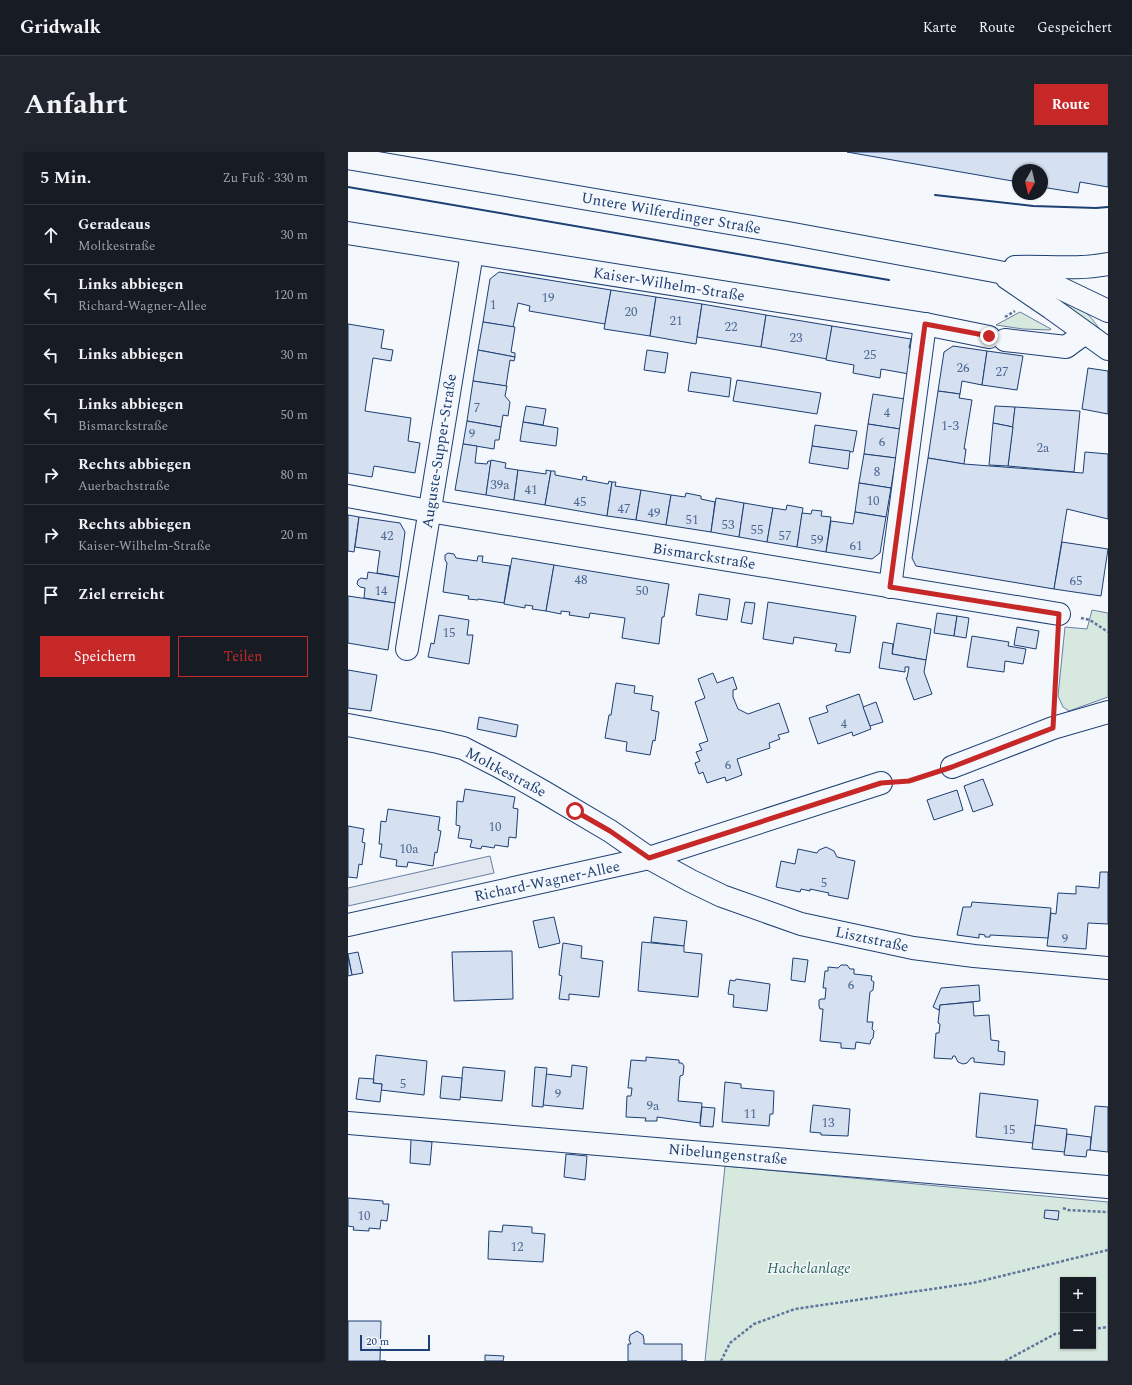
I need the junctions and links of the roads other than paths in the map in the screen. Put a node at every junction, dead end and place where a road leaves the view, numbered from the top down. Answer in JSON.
{"nodes":[{"id":1,"x":348,"y":158,"type":"edge"},
{"id":2,"x":348,"y":234,"type":"edge"},
{"id":3,"x":472,"y":253,"type":"junction"},
{"id":4,"x":1108,"y":264,"type":"edge"},
{"id":5,"x":994,"y":271,"type":"junction"},
{"id":6,"x":1108,"y":312,"type":"edge"},
{"id":7,"x":925,"y":324,"type":"junction"},
{"id":8,"x":1085,"y":333,"type":"junction"},
{"id":9,"x":1108,"y":349,"type":"edge"},
{"id":10,"x":348,"y":496,"type":"edge"},
{"id":11,"x":429,"y":511,"type":"junction"},
{"id":12,"x":890,"y":587,"type":"junction"},
{"id":13,"x":1059,"y":614,"type":"road end"},
{"id":14,"x":407,"y":649,"type":"dead end"},
{"id":15,"x":1108,"y":712,"type":"edge"},
{"id":16,"x":348,"y":725,"type":"edge"},
{"id":17,"x":952,"y":767,"type":"road end"},
{"id":18,"x":881,"y":783,"type":"road end"},
{"id":19,"x":649,"y":858,"type":"junction"},
{"id":20,"x":348,"y":924,"type":"edge"},
{"id":21,"x":1108,"y":968,"type":"edge"},
{"id":22,"x":348,"y":1123,"type":"edge"},
{"id":23,"x":1108,"y":1187,"type":"edge"}],
"edges":[{"from":1,"to":5,"type":"street","name":"Untere Wilferdinger Straße"},
{"from":2,"to":3,"type":"street","name":"Kaiser-Wilhelm-Straße"},
{"from":3,"to":7,"type":"street","name":"Kaiser-Wilhelm-Straße"},
{"from":3,"to":11,"type":"street","name":"Auguste-Supper-Straße"},
{"from":4,"to":5,"type":"street","name":"Untere Wilferdinger Straße"},
{"from":5,"to":6,"type":"street","name":"Untere Wilferdinger Straße"},
{"from":5,"to":8,"type":"street"},
{"from":7,"to":8,"type":"street","name":"Kaiser-Wilhelm-Straße"},
{"from":7,"to":12,"type":"street"},
{"from":8,"to":9,"type":"street"},
{"from":10,"to":11,"type":"street","name":"Bismarckstraße"},
{"from":11,"to":12,"type":"street","name":"Bismarckstraße"},
{"from":11,"to":14,"type":"street","name":"Auguste-Supper-Straße"},
{"from":12,"to":13,"type":"street","name":"Bismarckstraße"},
{"from":15,"to":17,"type":"street"},
{"from":16,"to":19,"type":"street","name":"Moltkestraße"},
{"from":18,"to":19,"type":"street","name":"Richard-Wagner-Allee"},
{"from":19,"to":20,"type":"street","name":"Richard-Wagner-Allee"},
{"from":19,"to":21,"type":"street","name":"Lisztstraße"},
{"from":22,"to":23,"type":"street","name":"Nibelungenstraße"}]}
